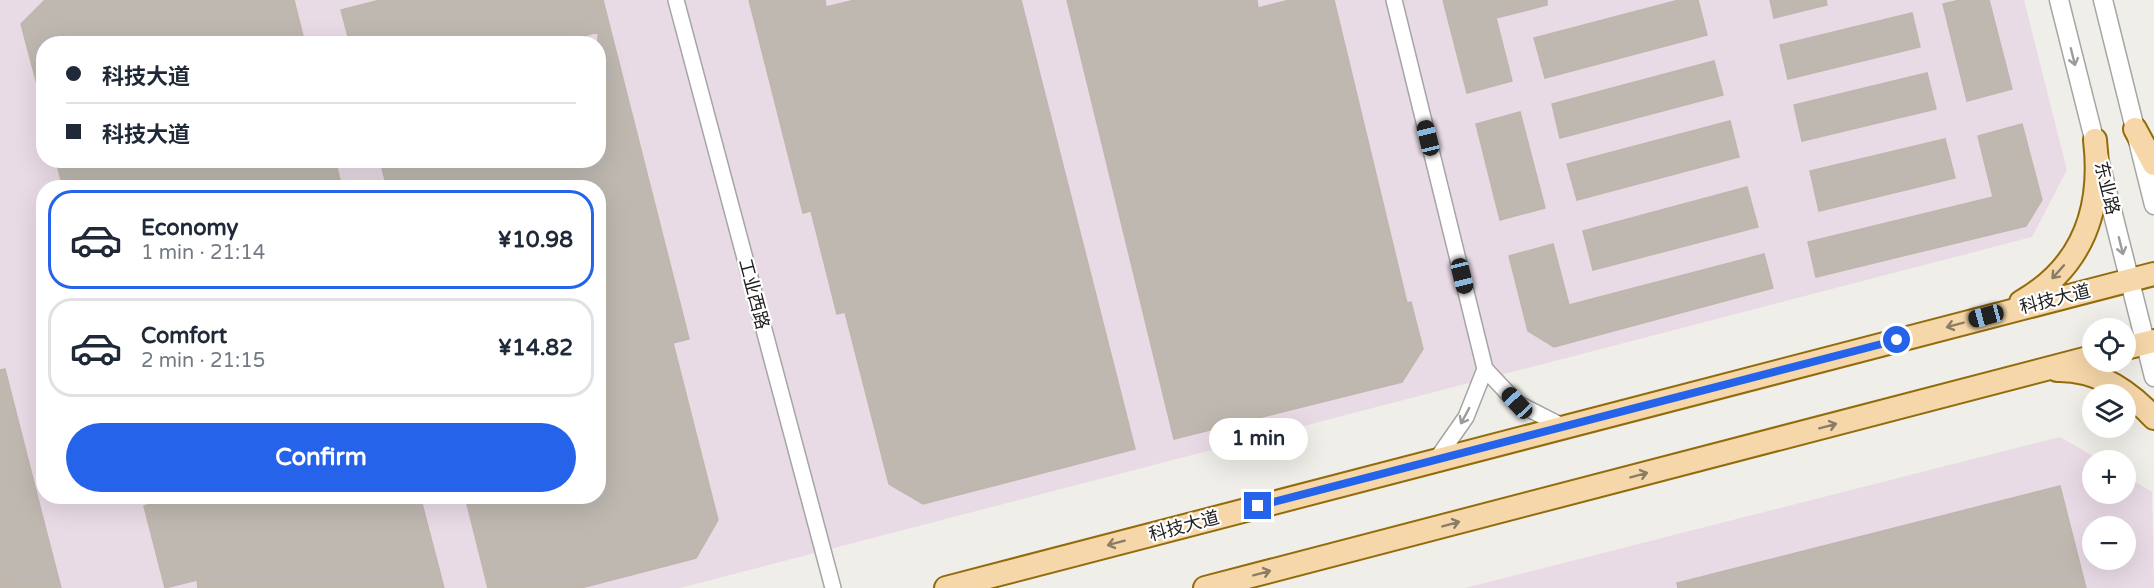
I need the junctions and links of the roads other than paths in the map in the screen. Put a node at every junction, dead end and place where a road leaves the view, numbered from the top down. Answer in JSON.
{"nodes":[{"id":1,"x":676,"y":0,"type":"edge"},
{"id":2,"x":1394,"y":0,"type":"edge"},
{"id":3,"x":2059,"y":0,"type":"edge"},
{"id":4,"x":2103,"y":0,"type":"edge"},
{"id":5,"x":2135,"y":129,"type":"junction"},
{"id":6,"x":2095,"y":140,"type":"junction"},
{"id":7,"x":2154,"y":164,"type":"edge"},
{"id":8,"x":2154,"y":205,"type":"edge"},
{"id":9,"x":2154,"y":274,"type":"edge"},
{"id":10,"x":2130,"y":280,"type":"junction"},
{"id":11,"x":1986,"y":316,"type":"junction"},
{"id":12,"x":2142,"y":344,"type":"edge"},
{"id":13,"x":2082,"y":360,"type":"edge"},
{"id":14,"x":1485,"y":369,"type":"junction"},
{"id":15,"x":2041,"y":370,"type":"junction"},
{"id":16,"x":2154,"y":376,"type":"edge"},
{"id":17,"x":2154,"y":418,"type":"edge"},
{"id":18,"x":1562,"y":426,"type":"junction"},
{"id":19,"x":1436,"y":460,"type":"junction"},
{"id":20,"x":833,"y":588,"type":"edge"},
{"id":21,"x":946,"y":588,"type":"edge"},
{"id":22,"x":1205,"y":588,"type":"edge"}],
"edges":[{"from":1,"to":20,"type":"street","name":"工业西路"},
{"from":2,"to":14,"type":"street"},
{"from":3,"to":6,"type":"street","name":"东业路","one_way":true},
{"from":4,"to":5,"type":"street"},
{"from":5,"to":7,"type":"main road"},
{"from":5,"to":8,"type":"street"},
{"from":6,"to":10,"type":"street","name":"东业路","one_way":true},
{"from":6,"to":11,"type":"main road","one_way":true},
{"from":9,"to":10,"type":"main road","name":"科技大道"},
{"from":10,"to":11,"type":"main road","name":"科技大道"},
{"from":10,"to":12,"type":"street","name":"东业路"},
{"from":11,"to":18,"type":"main road","name":"科技大道","one_way":true},
{"from":12,"to":16,"type":"street","name":"东业路"},
{"from":13,"to":15,"type":"main road"},
{"from":14,"to":18,"type":"street"},
{"from":14,"to":19,"type":"street","one_way":true},
{"from":15,"to":17,"type":"main road"},
{"from":22,"to":15,"type":"main road","one_way":true},
{"from":18,"to":19,"type":"main road","name":"科技大道"},
{"from":19,"to":21,"type":"main road","name":"科技大道","one_way":true}]}
